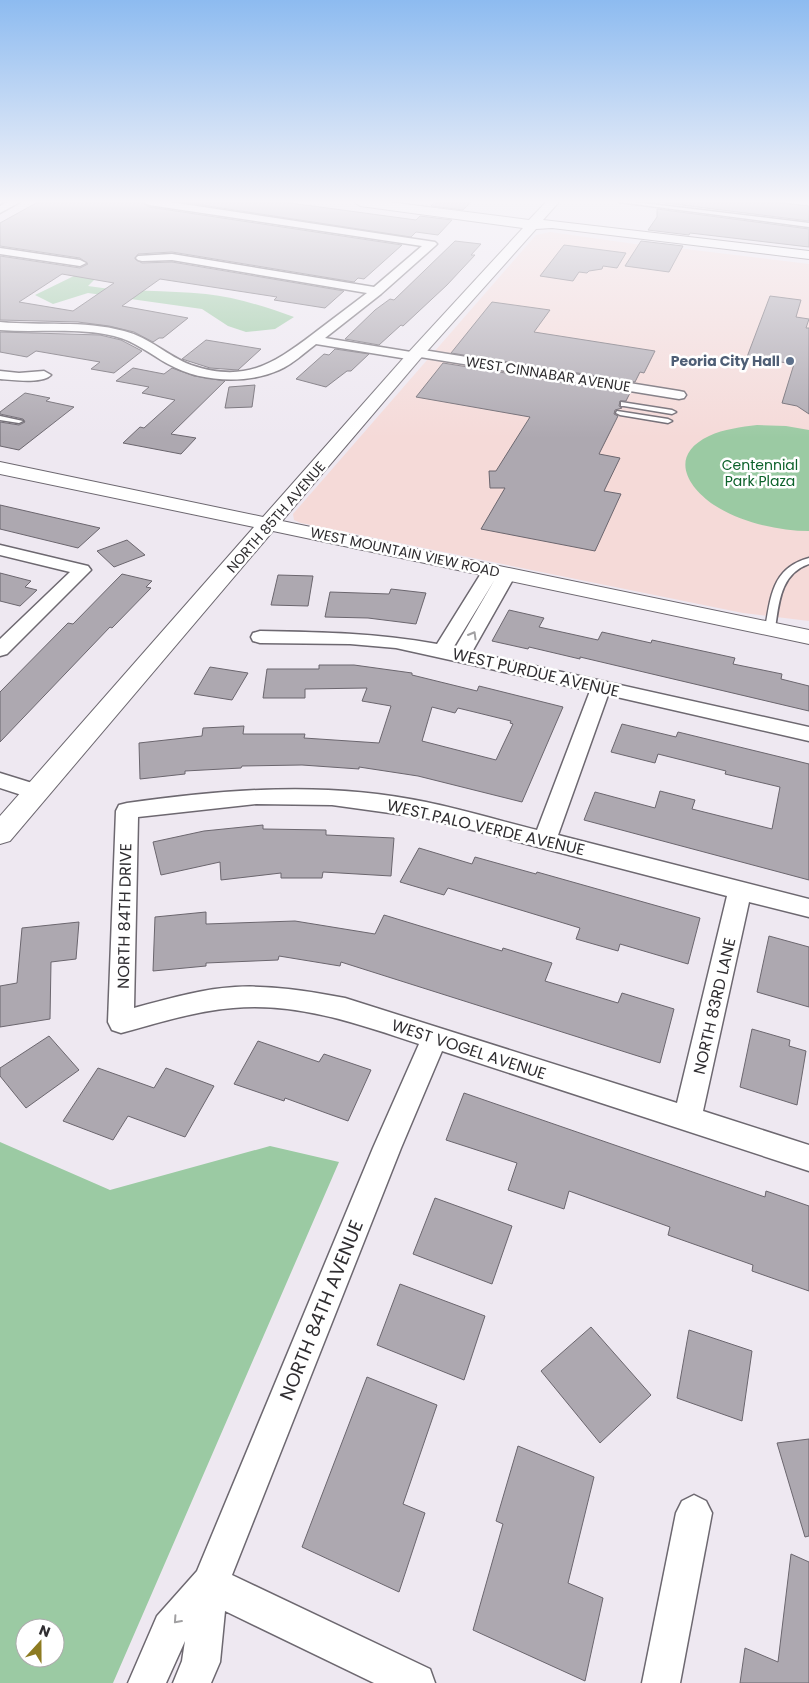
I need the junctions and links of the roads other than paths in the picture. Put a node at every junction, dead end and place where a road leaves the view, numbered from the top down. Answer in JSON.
{"nodes":[{"id":1,"x":314,"y":281,"type":"edge"},
{"id":2,"x":389,"y":281,"type":"edge"},
{"id":3,"x":483,"y":281,"type":"edge"},
{"id":4,"x":377,"y":291,"type":"junction"},
{"id":5,"x":0,"y":326,"type":"edge"},
{"id":6,"x":315,"y":340,"type":"junction"},
{"id":7,"x":415,"y":355,"type":"junction"},
{"id":8,"x":0,"y":375,"type":"edge"},
{"id":9,"x":44,"y":375,"type":"dead end"},
{"id":10,"x":680,"y":395,"type":"dead end"},
{"id":11,"x":624,"y":404,"type":"dead end"},
{"id":12,"x":672,"y":412,"type":"dead end"},
{"id":13,"x":620,"y":413,"type":"dead end"},
{"id":14,"x":0,"y":418,"type":"edge"},
{"id":15,"x":19,"y":421,"type":"dead end"},
{"id":16,"x":668,"y":421,"type":"dead end"},
{"id":17,"x":0,"y":468,"type":"edge"},
{"id":18,"x":271,"y":524,"type":"junction"},
{"id":19,"x":0,"y":550,"type":"edge"},
{"id":20,"x":807,"y":563,"type":"edge"},
{"id":21,"x":499,"y":573,"type":"junction"},
{"id":22,"x":770,"y":629,"type":"junction"},
{"id":23,"x":260,"y":637,"type":"dead end"},
{"id":24,"x":809,"y":637,"type":"edge"},
{"id":25,"x":0,"y":650,"type":"edge"},
{"id":26,"x":451,"y":653,"type":"junction"},
{"id":27,"x":601,"y":687,"type":"junction"},
{"id":28,"x":809,"y":734,"type":"edge"},
{"id":29,"x":0,"y":780,"type":"edge"},
{"id":30,"x":37,"y":792,"type":"junction"},
{"id":31,"x":126,"y":811,"type":"joint"},
{"id":32,"x":0,"y":834,"type":"edge"},
{"id":33,"x":545,"y":840,"type":"junction"},
{"id":34,"x":740,"y":891,"type":"junction"},
{"id":35,"x":809,"y":908,"type":"edge"},
{"id":36,"x":121,"y":1022,"type":"joint"},
{"id":37,"x":435,"y":1037,"type":"junction"},
{"id":38,"x":687,"y":1120,"type":"junction"},
{"id":39,"x":809,"y":1158,"type":"edge"},
{"id":40,"x":694,"y":1512,"type":"dead end"},
{"id":41,"x":210,"y":1584,"type":"junction"},
{"id":42,"x":147,"y":1683,"type":"edge"},
{"id":43,"x":192,"y":1683,"type":"edge"},
{"id":44,"x":416,"y":1683,"type":"edge"},
{"id":45,"x":661,"y":1683,"type":"edge"}],
"edges":[{"from":1,"to":4,"type":"street"},
{"from":2,"to":4,"type":"street"},
{"from":3,"to":7,"type":"street","name":"NORTH 85TH AVENUE"},
{"from":4,"to":6,"type":"street"},
{"from":5,"to":6,"type":"street"},
{"from":6,"to":7,"type":"street","name":"WEST CINNABAR AVENUE"},
{"from":7,"to":10,"type":"street","name":"WEST CINNABAR AVENUE"},
{"from":7,"to":18,"type":"street","name":"NORTH 85TH AVENUE"},
{"from":8,"to":9,"type":"street"},
{"from":11,"to":12,"type":"lane"},
{"from":13,"to":16,"type":"lane"},
{"from":14,"to":15,"type":"lane"},
{"from":17,"to":18,"type":"street","name":"WEST MOUNTAIN VIEW ROAD"},
{"from":18,"to":21,"type":"street","name":"WEST MOUNTAIN VIEW ROAD"},
{"from":18,"to":30,"type":"street","name":"NORTH 85TH AVENUE"},
{"from":19,"to":25,"type":"street"},
{"from":20,"to":22,"type":"lane"},
{"from":21,"to":22,"type":"street","name":"WEST MOUNTAIN VIEW ROAD"},
{"from":21,"to":26,"type":"street"},
{"from":22,"to":24,"type":"street","name":"WEST MOUNTAIN VIEW ROAD"},
{"from":23,"to":26,"type":"street","name":"WEST PURDUE AVENUE"},
{"from":26,"to":27,"type":"street","name":"WEST PURDUE AVENUE"},
{"from":27,"to":28,"type":"street","name":"WEST PURDUE AVENUE"},
{"from":27,"to":33,"type":"street"},
{"from":29,"to":30,"type":"street"},
{"from":30,"to":32,"type":"street","name":"NORTH 85TH AVENUE"},
{"from":31,"to":33,"type":"street","name":"WEST PALO VERDE AVENUE"},
{"from":31,"to":36,"type":"street","name":"NORTH 84TH DRIVE"},
{"from":33,"to":34,"type":"street","name":"WEST PALO VERDE AVENUE"},
{"from":34,"to":35,"type":"street","name":"WEST PALO VERDE AVENUE"},
{"from":34,"to":38,"type":"street","name":"NORTH 83RD LANE"},
{"from":36,"to":37,"type":"street","name":"WEST VOGEL AVENUE"},
{"from":37,"to":38,"type":"street","name":"WEST VOGEL AVENUE"},
{"from":37,"to":41,"type":"street","name":"NORTH 84TH AVENUE"},
{"from":38,"to":39,"type":"street","name":"WEST VOGEL AVENUE"},
{"from":40,"to":45,"type":"street"},
{"from":41,"to":42,"type":"street","name":"NORTH 84TH AVENUE","one_way":true},
{"from":41,"to":43,"type":"street","name":"NORTH 84TH AVENUE"},
{"from":41,"to":44,"type":"street"}]}
